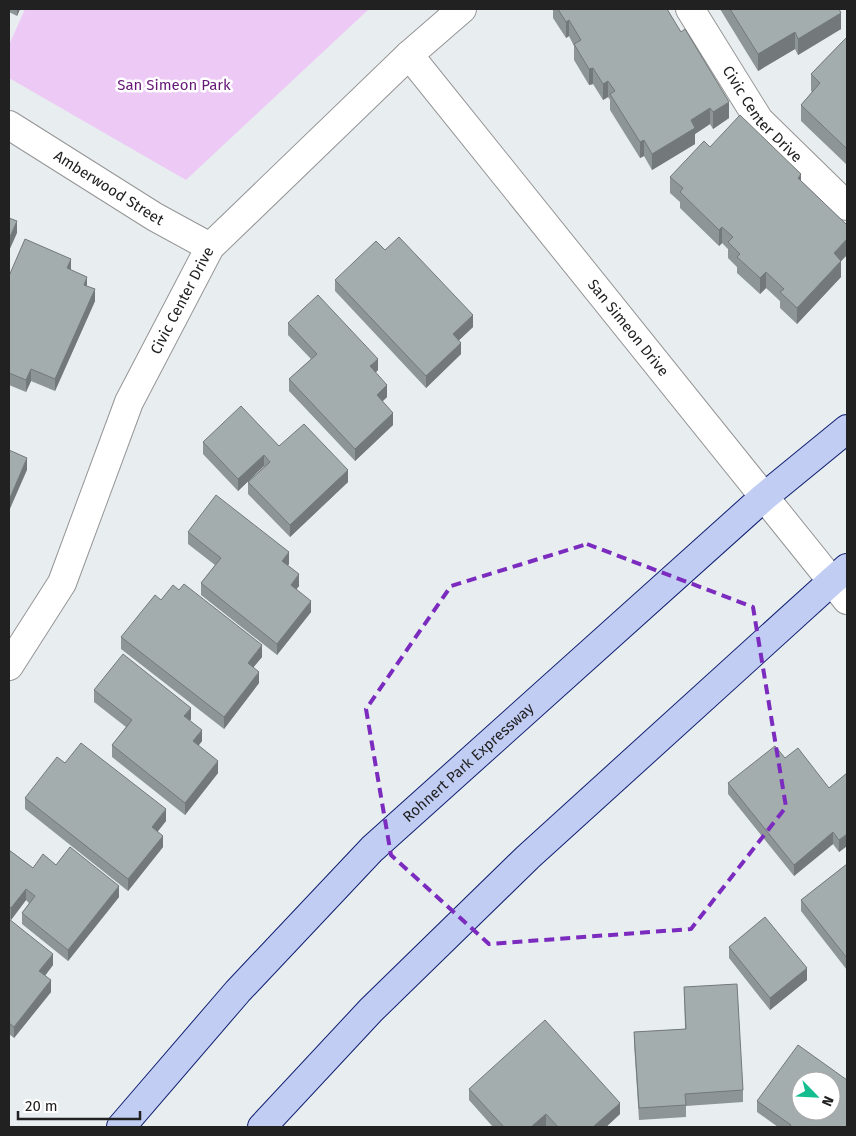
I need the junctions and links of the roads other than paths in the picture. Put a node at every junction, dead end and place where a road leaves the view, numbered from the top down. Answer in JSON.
{"nodes":[{"id":1,"x":462,"y":9,"type":"edge"},
{"id":2,"x":690,"y":9,"type":"edge"},
{"id":3,"x":409,"y":55,"type":"junction"},
{"id":4,"x":9,"y":125,"type":"edge"},
{"id":5,"x":847,"y":206,"type":"edge"},
{"id":6,"x":210,"y":247,"type":"junction"},
{"id":7,"x":847,"y":429,"type":"edge"},
{"id":8,"x":764,"y":497,"type":"junction"},
{"id":9,"x":842,"y":583,"type":"edge"},
{"id":10,"x":9,"y":666,"type":"edge"},
{"id":11,"x":121,"y":1127,"type":"edge"},
{"id":12,"x":262,"y":1127,"type":"edge"}],
"edges":[{"from":1,"to":3,"type":"street","name":"Civic Center Drive"},
{"from":2,"to":5,"type":"street","name":"Civic Center Drive"},
{"from":3,"to":6,"type":"street","name":"Civic Center Drive"},
{"from":3,"to":8,"type":"street","name":"San Simeon Drive"},
{"from":4,"to":6,"type":"street","name":"Amberwood Street"},
{"from":6,"to":10,"type":"street","name":"Civic Center Drive"},
{"from":7,"to":8,"type":"main road","name":"Rohnert Park Expressway"},
{"from":8,"to":9,"type":"street","name":"San Simeon Drive"},
{"from":8,"to":11,"type":"main road","name":"Rohnert Park Expressway"},
{"from":9,"to":12,"type":"main road"}]}
